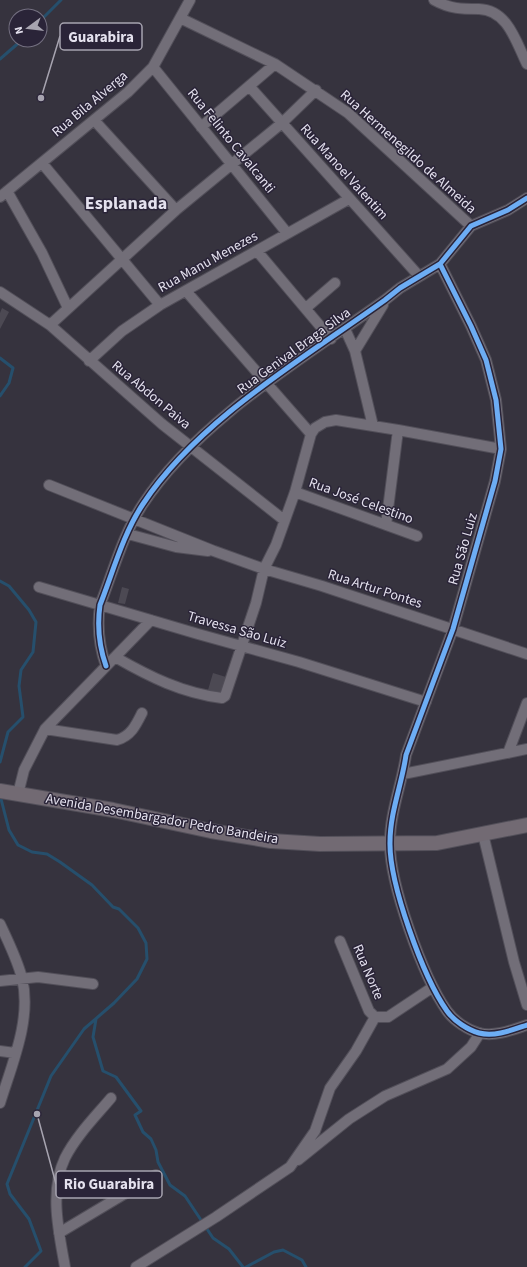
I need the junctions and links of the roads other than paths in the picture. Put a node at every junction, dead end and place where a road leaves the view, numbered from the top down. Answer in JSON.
{"nodes":[{"id":1,"x":190,"y":0,"type":"edge"},
{"id":2,"x":434,"y":0,"type":"edge"},
{"id":3,"x":180,"y":18,"type":"junction"},
{"id":4,"x":275,"y":64,"type":"junction"},
{"id":5,"x":527,"y":64,"type":"edge"},
{"id":6,"x":153,"y":67,"type":"junction"},
{"id":7,"x":249,"y":86,"type":"junction"},
{"id":8,"x":316,"y":90,"type":"junction"},
{"id":9,"x":94,"y":120,"type":"junction"},
{"id":10,"x":282,"y":124,"type":"junction"},
{"id":11,"x":201,"y":127,"type":"junction"},
{"id":12,"x":42,"y":163,"type":"junction"},
{"id":13,"x":231,"y":164,"type":"junction"},
{"id":14,"x":4,"y":194,"type":"edge"},
{"id":15,"x":527,"y":198,"type":"edge"},
{"id":16,"x":349,"y":199,"type":"junction"},
{"id":17,"x":176,"y":210,"type":"junction"},
{"id":18,"x":471,"y":226,"type":"junction"},
{"id":19,"x":287,"y":233,"type":"junction"},
{"id":20,"x":257,"y":251,"type":"junction"},
{"id":21,"x":122,"y":260,"type":"junction"},
{"id":22,"x":440,"y":264,"type":"junction"},
{"id":23,"x":419,"y":276,"type":"junction"},
{"id":24,"x":335,"y":283,"type":"dead end"},
{"id":25,"x":186,"y":291,"type":"junction"},
{"id":26,"x":0,"y":292,"type":"edge"},
{"id":27,"x":385,"y":300,"type":"junction"},
{"id":28,"x":160,"y":306,"type":"junction"},
{"id":29,"x":68,"y":308,"type":"junction"},
{"id":30,"x":306,"y":308,"type":"junction"},
{"id":31,"x":50,"y":325,"type":"junction"},
{"id":32,"x":345,"y":329,"type":"junction"},
{"id":33,"x":331,"y":339,"type":"junction"},
{"id":34,"x":355,"y":351,"type":"junction"},
{"id":35,"x":88,"y":361,"type":"junction"},
{"id":36,"x":268,"y":383,"type":"junction"},
{"id":37,"x":372,"y":426,"type":"junction"},
{"id":38,"x":398,"y":430,"type":"junction"},
{"id":39,"x":311,"y":434,"type":"junction"},
{"id":40,"x":190,"y":446,"type":"junction"},
{"id":41,"x":501,"y":448,"type":"junction"},
{"id":42,"x":49,"y":485,"type":"dead end"},
{"id":43,"x":295,"y":492,"type":"junction"},
{"id":44,"x":135,"y":519,"type":"junction"},
{"id":45,"x":284,"y":520,"type":"junction"},
{"id":46,"x":386,"y":525,"type":"junction"},
{"id":47,"x":128,"y":534,"type":"junction"},
{"id":48,"x":417,"y":536,"type":"dead end"},
{"id":49,"x":214,"y":551,"type":"junction"},
{"id":50,"x":264,"y":569,"type":"junction"},
{"id":51,"x":39,"y":587,"type":"dead end"},
{"id":52,"x":100,"y":605,"type":"junction"},
{"id":53,"x":151,"y":620,"type":"junction"},
{"id":54,"x":454,"y":629,"type":"junction"},
{"id":55,"x":242,"y":646,"type":"junction"},
{"id":56,"x":527,"y":654,"type":"edge"},
{"id":57,"x":115,"y":657,"type":"junction"},
{"id":58,"x":106,"y":666,"type":"junction"},
{"id":59,"x":426,"y":702,"type":"junction"},
{"id":60,"x":527,"y":703,"type":"edge"},
{"id":61,"x":142,"y":713,"type":"dead end"},
{"id":62,"x":45,"y":729,"type":"junction"},
{"id":63,"x":527,"y":749,"type":"edge"},
{"id":64,"x":508,"y":753,"type":"junction"},
{"id":65,"x":403,"y":774,"type":"junction"},
{"id":66,"x":10,"y":793,"type":"edge"},
{"id":67,"x":527,"y":825,"type":"edge"},
{"id":68,"x":483,"y":834,"type":"junction"},
{"id":69,"x":390,"y":842,"type":"junction"},
{"id":70,"x":0,"y":924,"type":"edge"},
{"id":71,"x":340,"y":941,"type":"dead end"},
{"id":72,"x":22,"y":978,"type":"junction"},
{"id":73,"x":0,"y":981,"type":"edge"},
{"id":74,"x":93,"y":984,"type":"dead end"},
{"id":75,"x":433,"y":987,"type":"junction"},
{"id":76,"x":527,"y":1005,"type":"edge"},
{"id":77,"x":376,"y":1016,"type":"junction"},
{"id":78,"x":527,"y":1026,"type":"edge"},
{"id":79,"x":480,"y":1033,"type":"junction"},
{"id":80,"x":0,"y":1051,"type":"edge"},
{"id":81,"x":15,"y":1053,"type":"junction"},
{"id":82,"x":111,"y":1098,"type":"dead end"},
{"id":83,"x":0,"y":1102,"type":"edge"},
{"id":84,"x":290,"y":1166,"type":"junction"},
{"id":85,"x":156,"y":1175,"type":"dead end"},
{"id":86,"x":59,"y":1232,"type":"junction"},
{"id":87,"x":64,"y":1267,"type":"edge"},
{"id":88,"x":136,"y":1267,"type":"edge"}],
"edges":[{"from":1,"to":3,"type":"street","name":"Rua Bila Alverga"},
{"from":2,"to":5,"type":"street"},
{"from":3,"to":4,"type":"street","name":"Rua Hermenegildo de Almeida"},
{"from":3,"to":6,"type":"street","name":"Rua Bila Alverga"},
{"from":4,"to":7,"type":"street"},
{"from":4,"to":8,"type":"street","name":"Rua Hermenegildo de Almeida"},
{"from":6,"to":9,"type":"street","name":"Rua Bila Alverga"},
{"from":6,"to":11,"type":"street","name":"Rua Felinto Cavalcanti"},
{"from":7,"to":10,"type":"street","name":"Rua Manoel Valentim"},
{"from":7,"to":11,"type":"street"},
{"from":8,"to":10,"type":"street"},
{"from":8,"to":18,"type":"street","name":"Rua Hermenegildo de Almeida"},
{"from":9,"to":12,"type":"street","name":"Rua Bila Alverga"},
{"from":9,"to":17,"type":"street"},
{"from":10,"to":13,"type":"street"},
{"from":10,"to":16,"type":"street","name":"Rua Manoel Valentim"},
{"from":11,"to":13,"type":"street","name":"Rua Felinto Cavalcanti"},
{"from":12,"to":14,"type":"street","name":"Rua Bila Alverga"},
{"from":12,"to":21,"type":"street"},
{"from":13,"to":17,"type":"street"},
{"from":13,"to":19,"type":"street","name":"Rua Felinto Cavalcanti"},
{"from":14,"to":29,"type":"street"},
{"from":15,"to":18,"type":"street"},
{"from":16,"to":19,"type":"street","name":"Rua Manu Menezes"},
{"from":16,"to":23,"type":"street","name":"Rua Manoel Valentim"},
{"from":17,"to":21,"type":"street"},
{"from":18,"to":22,"type":"street","name":"Rua Genival Braga Silva"},
{"from":19,"to":20,"type":"street","name":"Rua Manu Menezes"},
{"from":20,"to":25,"type":"street","name":"Rua Manu Menezes"},
{"from":20,"to":30,"type":"street"},
{"from":21,"to":28,"type":"street"},
{"from":21,"to":29,"type":"street"},
{"from":22,"to":23,"type":"street","name":"Rua Genival Braga Silva"},
{"from":22,"to":41,"type":"street","name":"Rua São Luiz"},
{"from":23,"to":27,"type":"street","name":"Rua Genival Braga Silva"},
{"from":24,"to":30,"type":"street"},
{"from":25,"to":28,"type":"street","name":"Rua Manu Menezes"},
{"from":25,"to":36,"type":"street"},
{"from":26,"to":31,"type":"street","name":"Rua Abdon Paiva"},
{"from":27,"to":32,"type":"street","name":"Rua Genival Braga Silva"},
{"from":27,"to":34,"type":"street","name":"Rua Genival Braga Silva"},
{"from":28,"to":35,"type":"street","name":"Rua Manu Menezes"},
{"from":29,"to":31,"type":"street"},
{"from":30,"to":33,"type":"street"},
{"from":31,"to":35,"type":"street","name":"Rua Abdon Paiva"},
{"from":32,"to":33,"type":"street","name":"Rua Genival Braga Silva"},
{"from":32,"to":34,"type":"street"},
{"from":33,"to":36,"type":"street","name":"Rua Genival Braga Silva"},
{"from":34,"to":37,"type":"street"},
{"from":35,"to":40,"type":"street","name":"Rua Abdon Paiva"},
{"from":36,"to":39,"type":"street"},
{"from":36,"to":40,"type":"street","name":"Rua Genival Braga Silva"},
{"from":37,"to":38,"type":"street"},
{"from":37,"to":39,"type":"street"},
{"from":38,"to":41,"type":"street"},
{"from":38,"to":46,"type":"street"},
{"from":39,"to":43,"type":"street"},
{"from":40,"to":44,"type":"street","name":"Rua Genival Braga Silva"},
{"from":40,"to":45,"type":"street","name":"Rua Abdon Paiva"},
{"from":41,"to":54,"type":"street","name":"Rua São Luiz"},
{"from":42,"to":44,"type":"street","name":"Rua Artur Pontes"},
{"from":43,"to":45,"type":"street"},
{"from":43,"to":46,"type":"street","name":"Rua José Celestino"},
{"from":44,"to":47,"type":"street","name":"Rua Genival Braga Silva"},
{"from":44,"to":49,"type":"street","name":"Rua Artur Pontes"},
{"from":45,"to":50,"type":"street"},
{"from":46,"to":48,"type":"street","name":"Rua José Celestino"},
{"from":47,"to":49,"type":"street","name":"Rua Artur Pontes"},
{"from":47,"to":52,"type":"street","name":"Rua Genival Braga Silva"},
{"from":49,"to":50,"type":"street","name":"Rua Artur Pontes"},
{"from":50,"to":54,"type":"street","name":"Rua Artur Pontes"},
{"from":50,"to":55,"type":"street"},
{"from":51,"to":52,"type":"street","name":"Travessa São Luiz"},
{"from":52,"to":53,"type":"street","name":"Travessa São Luiz"},
{"from":52,"to":58,"type":"street","name":"Rua Genival Braga Silva"},
{"from":53,"to":55,"type":"street","name":"Travessa São Luiz"},
{"from":53,"to":57,"type":"street"},
{"from":54,"to":56,"type":"street","name":"Rua Artur Pontes"},
{"from":54,"to":59,"type":"street","name":"Rua São Luiz"},
{"from":55,"to":57,"type":"street"},
{"from":55,"to":59,"type":"street","name":"Travessa São Luiz"},
{"from":57,"to":58,"type":"street"},
{"from":58,"to":62,"type":"street"},
{"from":59,"to":65,"type":"street","name":"Rua São Luiz"},
{"from":60,"to":64,"type":"street"},
{"from":61,"to":62,"type":"street"},
{"from":62,"to":66,"type":"street"},
{"from":63,"to":64,"type":"street"},
{"from":64,"to":65,"type":"street"},
{"from":65,"to":69,"type":"street","name":"Rua São Luiz"},
{"from":66,"to":69,"type":"main road","name":"Avenida Desembargador Pedro Bandeira"},
{"from":67,"to":68,"type":"main road","name":"Avenida Desembargador Pedro Bandeira"},
{"from":68,"to":69,"type":"main road","name":"Avenida Desembargador Pedro Bandeira"},
{"from":68,"to":76,"type":"street"},
{"from":69,"to":75,"type":"street","name":"Rua São Luiz"},
{"from":70,"to":72,"type":"street"},
{"from":71,"to":77,"type":"street","name":"Rua Norte"},
{"from":72,"to":73,"type":"street"},
{"from":72,"to":74,"type":"street"},
{"from":72,"to":81,"type":"street"},
{"from":75,"to":77,"type":"street","name":"Rua Norte"},
{"from":75,"to":79,"type":"street","name":"Rua São Luiz"},
{"from":77,"to":84,"type":"street"},
{"from":78,"to":79,"type":"street"},
{"from":79,"to":84,"type":"street"},
{"from":80,"to":81,"type":"street"},
{"from":81,"to":83,"type":"street"},
{"from":82,"to":86,"type":"street"},
{"from":84,"to":88,"type":"street"},
{"from":85,"to":86,"type":"street"},
{"from":86,"to":87,"type":"street"}]}
